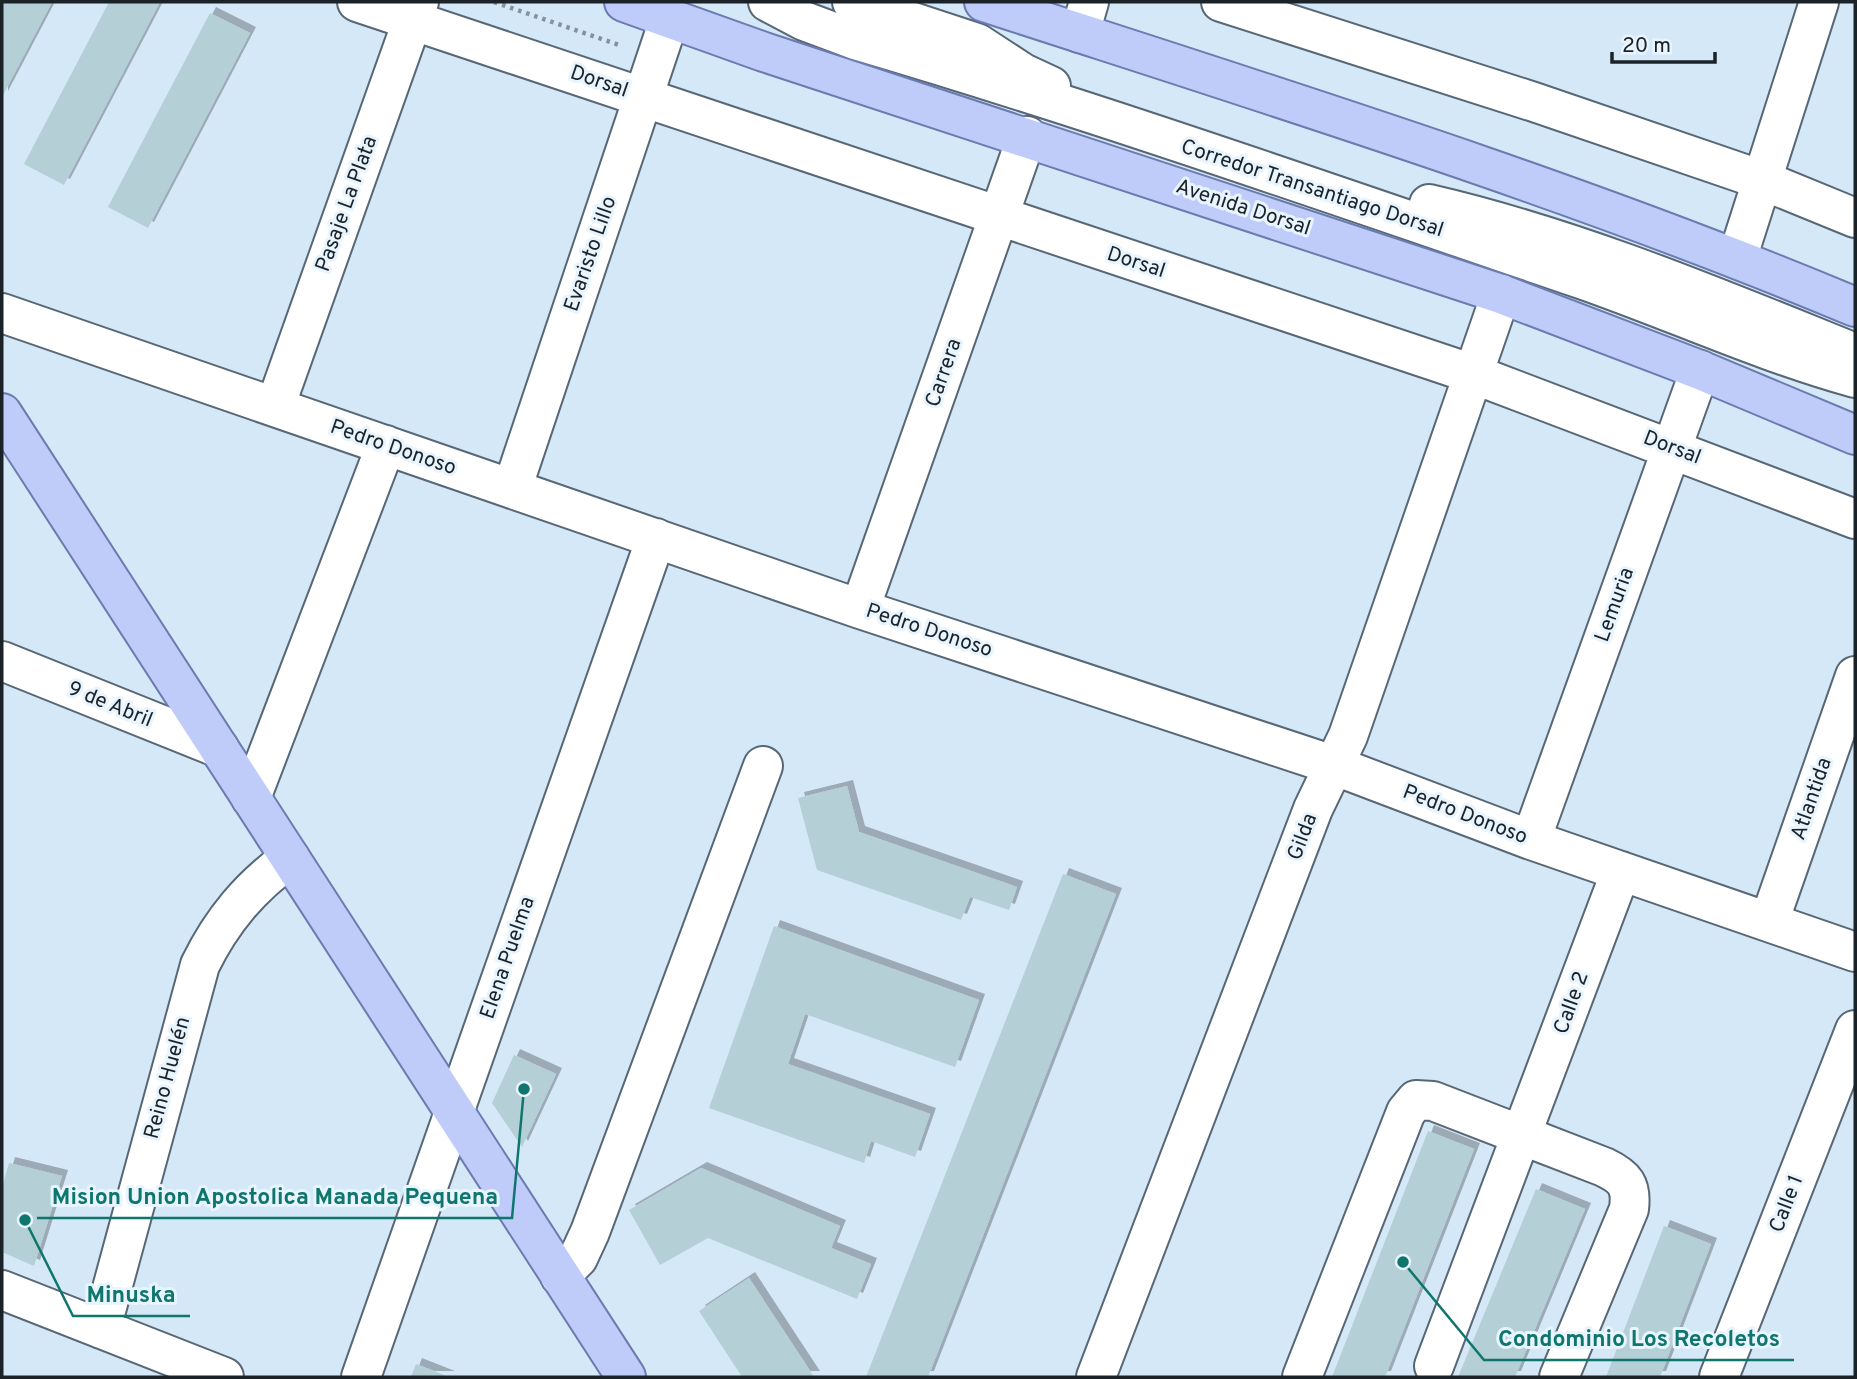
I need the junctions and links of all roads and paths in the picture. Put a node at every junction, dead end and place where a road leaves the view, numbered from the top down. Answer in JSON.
{"nodes":[{"id":1,"x":357,"y":2,"type":"edge"},
{"id":2,"x":624,"y":2,"type":"edge"},
{"id":3,"x":768,"y":2,"type":"edge"},
{"id":4,"x":852,"y":2,"type":"edge"},
{"id":5,"x":984,"y":2,"type":"edge"},
{"id":6,"x":1221,"y":2,"type":"edge"},
{"id":7,"x":1819,"y":2,"type":"edge"},
{"id":8,"x":416,"y":11,"type":"edge"},
{"id":9,"x":1084,"y":17,"type":"edge"},
{"id":10,"x":669,"y":20,"type":"junction"},
{"id":11,"x":894,"y":22,"type":"edge"},
{"id":12,"x":884,"y":91,"type":"junction"},
{"id":13,"x":644,"y":97,"type":"junction"},
{"id":14,"x":1027,"y":136,"type":"junction"},
{"id":15,"x":1762,"y":180,"type":"junction"},
{"id":16,"x":999,"y":218,"type":"junction"},
{"id":17,"x":1855,"y":218,"type":"edge"},
{"id":18,"x":1737,"y":259,"type":"junction"},
{"id":19,"x":1501,"y":294,"type":"junction"},
{"id":20,"x":1855,"y":307,"type":"edge"},
{"id":21,"x":2,"y":313,"type":"edge"},
{"id":22,"x":1855,"y":353,"type":"edge"},
{"id":23,"x":1700,"y":370,"type":"junction"},
{"id":24,"x":1473,"y":374,"type":"junction"},
{"id":25,"x":1855,"y":378,"type":"edge"},
{"id":26,"x":275,"y":407,"type":"junction"},
{"id":27,"x":2,"y":414,"type":"edge"},
{"id":28,"x":1855,"y":435,"type":"edge"},
{"id":29,"x":386,"y":445,"type":"junction"},
{"id":30,"x":1671,"y":447,"type":"junction"},
{"id":31,"x":512,"y":489,"type":"junction"},
{"id":32,"x":1855,"y":519,"type":"edge"},
{"id":33,"x":656,"y":538,"type":"junction"},
{"id":34,"x":860,"y":609,"type":"junction"},
{"id":35,"x":2,"y":664,"type":"edge"},
{"id":36,"x":1855,"y":676,"type":"edge"},
{"id":37,"x":219,"y":748,"type":"junction"},
{"id":38,"x":1334,"y":765,"type":"junction"},
{"id":39,"x":763,"y":766,"type":"dead end"},
{"id":40,"x":251,"y":798,"type":"junction"},
{"id":41,"x":1531,"y":840,"type":"junction"},
{"id":42,"x":290,"y":858,"type":"junction"},
{"id":43,"x":1621,"y":871,"type":"junction"},
{"id":44,"x":1769,"y":922,"type":"junction"},
{"id":45,"x":1855,"y":952,"type":"edge"},
{"id":46,"x":1855,"y":1030,"type":"edge"},
{"id":47,"x":453,"y":1110,"type":"junction"},
{"id":48,"x":1522,"y":1136,"type":"junction"},
{"id":49,"x":561,"y":1276,"type":"junction"},
{"id":50,"x":2,"y":1290,"type":"edge"},
{"id":51,"x":101,"y":1329,"type":"junction"},
{"id":52,"x":1434,"y":1366,"type":"dead end"},
{"id":53,"x":224,"y":1377,"type":"edge"},
{"id":54,"x":361,"y":1377,"type":"edge"},
{"id":55,"x":626,"y":1377,"type":"edge"},
{"id":56,"x":1096,"y":1377,"type":"edge"},
{"id":57,"x":1302,"y":1377,"type":"edge"},
{"id":58,"x":1559,"y":1377,"type":"edge"},
{"id":59,"x":1718,"y":1377,"type":"edge"}],
"edges":[{"from":1,"to":8,"type":"street","name":"Dorsal"},
{"from":2,"to":10,"type":"main road","name":"Avenida Dorsal"},
{"from":3,"to":11,"type":"street","name":"Corredor Transantiago Dorsal"},
{"from":4,"to":11,"type":"street","name":"Corredor Transantiago Dorsal"},
{"from":5,"to":9,"type":"main road"},
{"from":6,"to":15,"type":"street"},
{"from":7,"to":15,"type":"street"},
{"from":8,"to":13,"type":"street","name":"Dorsal"},
{"from":8,"to":26,"type":"street","name":"Pasaje La Plata"},
{"from":9,"to":18,"type":"main road"},
{"from":10,"to":12,"type":"main road","name":"Avenida Dorsal"},
{"from":10,"to":13,"type":"street","name":"Evaristo Lillo"},
{"from":11,"to":12,"type":"street"},
{"from":11,"to":22,"type":"street","name":"Corredor Transantiago Dorsal"},
{"from":11,"to":25,"type":"street","name":"Corredor Transantiago Dorsal"},
{"from":12,"to":14,"type":"main road","name":"Avenida Dorsal"},
{"from":13,"to":16,"type":"street","name":"Dorsal"},
{"from":13,"to":31,"type":"street","name":"Evaristo Lillo"},
{"from":14,"to":16,"type":"street","name":"Carrera"},
{"from":14,"to":19,"type":"main road","name":"Avenida Dorsal"},
{"from":15,"to":17,"type":"street"},
{"from":15,"to":18,"type":"street"},
{"from":16,"to":24,"type":"street","name":"Dorsal"},
{"from":16,"to":34,"type":"street","name":"Carrera"},
{"from":18,"to":20,"type":"main road"},
{"from":19,"to":23,"type":"main road","name":"Avenida Dorsal"},
{"from":19,"to":24,"type":"street","name":"Gilda"},
{"from":21,"to":26,"type":"street","name":"Pedro Donoso"},
{"from":23,"to":28,"type":"main road","name":"Avenida Dorsal"},
{"from":23,"to":30,"type":"street","name":"Lemuria"},
{"from":24,"to":30,"type":"street","name":"Dorsal"},
{"from":24,"to":38,"type":"street","name":"Gilda"},
{"from":26,"to":29,"type":"street","name":"Pedro Donoso"},
{"from":27,"to":37,"type":"main road"},
{"from":29,"to":31,"type":"street","name":"Pedro Donoso"},
{"from":29,"to":40,"type":"street"},
{"from":30,"to":32,"type":"street","name":"Dorsal"},
{"from":30,"to":41,"type":"street","name":"Lemuria"},
{"from":31,"to":33,"type":"street","name":"Pedro Donoso"},
{"from":33,"to":34,"type":"street","name":"Pedro Donoso"},
{"from":33,"to":47,"type":"street","name":"Elena Puelma"},
{"from":34,"to":38,"type":"street","name":"Pedro Donoso"},
{"from":35,"to":37,"type":"street","name":"9 de Abril"},
{"from":36,"to":44,"type":"street","name":"Atlantida"},
{"from":37,"to":40,"type":"main road"},
{"from":38,"to":41,"type":"street","name":"Pedro Donoso"},
{"from":38,"to":56,"type":"street","name":"Gilda"},
{"from":39,"to":49,"type":"street"},
{"from":40,"to":42,"type":"main road"},
{"from":41,"to":43,"type":"street","name":"Pedro Donoso"},
{"from":42,"to":47,"type":"main road"},
{"from":42,"to":51,"type":"street","name":"Reino Huelén"},
{"from":43,"to":44,"type":"street","name":"Pedro Donoso"},
{"from":43,"to":48,"type":"street","name":"Calle 2"},
{"from":44,"to":45,"type":"street","name":"Pedro Donoso"},
{"from":46,"to":59,"type":"street","name":"Calle 1"},
{"from":47,"to":49,"type":"main road"},
{"from":47,"to":54,"type":"street","name":"Elena Puelma"},
{"from":48,"to":52,"type":"street","name":"Calle 2"},
{"from":48,"to":57,"type":"street"},
{"from":48,"to":58,"type":"street"},
{"from":49,"to":55,"type":"main road"},
{"from":50,"to":51,"type":"street"},
{"from":51,"to":53,"type":"street"}]}
